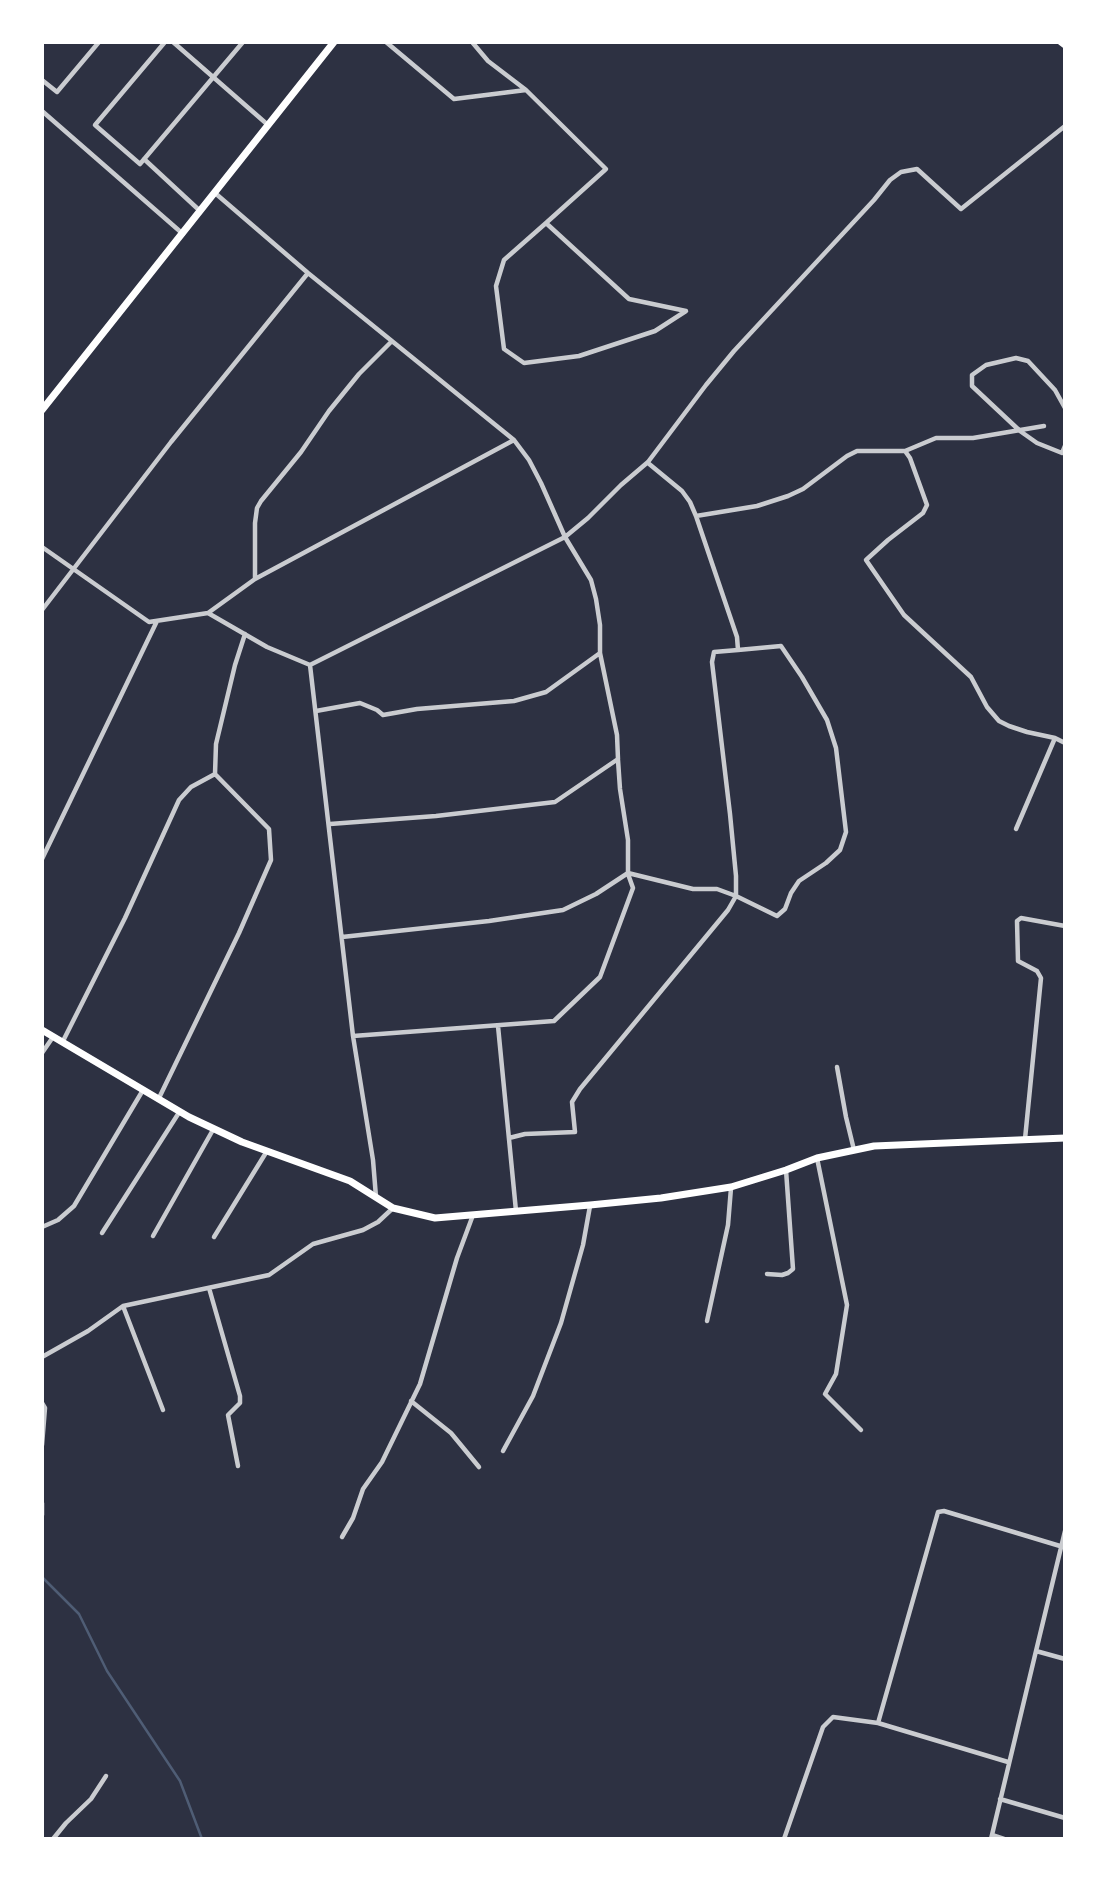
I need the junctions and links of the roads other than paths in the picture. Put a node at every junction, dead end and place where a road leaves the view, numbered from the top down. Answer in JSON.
{"nodes":[{"id":1,"x":99,"y":42,"type":"edge"},
{"id":2,"x":165,"y":42,"type":"edge"},
{"id":3,"x":173,"y":42,"type":"edge"},
{"id":4,"x":243,"y":42,"type":"edge"},
{"id":5,"x":334,"y":42,"type":"edge"},
{"id":6,"x":386,"y":42,"type":"edge"},
{"id":7,"x":472,"y":42,"type":"edge"},
{"id":8,"x":214,"y":77,"type":"junction"},
{"id":9,"x":42,"y":80,"type":"edge"},
{"id":10,"x":526,"y":90,"type":"junction"},
{"id":11,"x":42,"y":111,"type":"edge"},
{"id":12,"x":269,"y":126,"type":"junction"},
{"id":13,"x":1065,"y":126,"type":"edge"},
{"id":14,"x":144,"y":159,"type":"junction"},
{"id":15,"x":215,"y":193,"type":"junction"},
{"id":16,"x":200,"y":211,"type":"junction"},
{"id":17,"x":546,"y":223,"type":"junction"},
{"id":18,"x":183,"y":234,"type":"junction"},
{"id":19,"x":308,"y":273,"type":"junction"},
{"id":20,"x":392,"y":341,"type":"junction"},
{"id":21,"x":1065,"y":408,"type":"edge"},
{"id":22,"x":42,"y":411,"type":"edge"},
{"id":23,"x":1044,"y":426,"type":"dead end"},
{"id":24,"x":1020,"y":431,"type":"junction"},
{"id":25,"x":514,"y":440,"type":"junction"},
{"id":26,"x":1065,"y":446,"type":"edge"},
{"id":27,"x":905,"y":451,"type":"junction"},
{"id":28,"x":648,"y":462,"type":"junction"},
{"id":29,"x":696,"y":516,"type":"junction"},
{"id":30,"x":565,"y":537,"type":"junction"},
{"id":31,"x":42,"y":547,"type":"edge"},
{"id":32,"x":74,"y":569,"type":"junction"},
{"id":33,"x":255,"y":579,"type":"junction"},
{"id":34,"x":42,"y":610,"type":"edge"},
{"id":35,"x":208,"y":613,"type":"junction"},
{"id":36,"x":157,"y":621,"type":"junction"},
{"id":37,"x":245,"y":634,"type":"junction"},
{"id":38,"x":738,"y":650,"type":"junction"},
{"id":39,"x":600,"y":653,"type":"junction"},
{"id":40,"x":310,"y":665,"type":"junction"},
{"id":41,"x":316,"y":711,"type":"junction"},
{"id":42,"x":1055,"y":738,"type":"junction"},
{"id":43,"x":1065,"y":743,"type":"edge"},
{"id":44,"x":618,"y":759,"type":"junction"},
{"id":45,"x":215,"y":774,"type":"junction"},
{"id":46,"x":330,"y":824,"type":"junction"},
{"id":47,"x":1016,"y":830,"type":"dead end"},
{"id":48,"x":42,"y":859,"type":"edge"},
{"id":49,"x":628,"y":873,"type":"junction"},
{"id":50,"x":736,"y":896,"type":"junction"},
{"id":51,"x":1065,"y":926,"type":"edge"},
{"id":52,"x":342,"y":937,"type":"junction"},
{"id":53,"x":498,"y":1026,"type":"junction"},
{"id":54,"x":42,"y":1030,"type":"edge"},
{"id":55,"x":54,"y":1036,"type":"junction"},
{"id":56,"x":353,"y":1036,"type":"junction"},
{"id":57,"x":63,"y":1041,"type":"junction"},
{"id":58,"x":42,"y":1053,"type":"edge"},
{"id":59,"x":837,"y":1067,"type":"dead end"},
{"id":60,"x":144,"y":1089,"type":"junction"},
{"id":61,"x":159,"y":1098,"type":"junction"},
{"id":62,"x":180,"y":1111,"type":"junction"},
{"id":63,"x":214,"y":1128,"type":"junction"},
{"id":64,"x":509,"y":1138,"type":"junction"},
{"id":65,"x":1065,"y":1138,"type":"edge"},
{"id":66,"x":1025,"y":1140,"type":"junction"},
{"id":67,"x":854,"y":1150,"type":"junction"},
{"id":68,"x":267,"y":1151,"type":"junction"},
{"id":69,"x":817,"y":1158,"type":"junction"},
{"id":70,"x":786,"y":1170,"type":"junction"},
{"id":71,"x":731,"y":1187,"type":"junction"},
{"id":72,"x":376,"y":1197,"type":"junction"},
{"id":73,"x":590,"y":1205,"type":"junction"},
{"id":74,"x":393,"y":1208,"type":"junction"},
{"id":75,"x":516,"y":1211,"type":"junction"},
{"id":76,"x":473,"y":1215,"type":"junction"},
{"id":77,"x":42,"y":1227,"type":"edge"},
{"id":78,"x":102,"y":1233,"type":"dead end"},
{"id":79,"x":153,"y":1236,"type":"dead end"},
{"id":80,"x":214,"y":1237,"type":"dead end"},
{"id":81,"x":767,"y":1274,"type":"dead end"},
{"id":82,"x":209,"y":1287,"type":"junction"},
{"id":83,"x":123,"y":1306,"type":"junction"},
{"id":84,"x":707,"y":1321,"type":"dead end"},
{"id":85,"x":42,"y":1357,"type":"edge"},
{"id":86,"x":411,"y":1402,"type":"junction"},
{"id":87,"x":42,"y":1403,"type":"edge"},
{"id":88,"x":163,"y":1410,"type":"dead end"},
{"id":89,"x":861,"y":1430,"type":"dead end"},
{"id":90,"x":42,"y":1446,"type":"edge"},
{"id":91,"x":503,"y":1451,"type":"dead end"},
{"id":92,"x":238,"y":1466,"type":"dead end"},
{"id":93,"x":479,"y":1467,"type":"dead end"},
{"id":94,"x":42,"y":1503,"type":"edge"},
{"id":95,"x":42,"y":1515,"type":"edge"},
{"id":96,"x":1065,"y":1531,"type":"edge"},
{"id":97,"x":342,"y":1537,"type":"dead end"},
{"id":98,"x":1060,"y":1546,"type":"junction"},
{"id":99,"x":1036,"y":1651,"type":"junction"},
{"id":100,"x":1065,"y":1659,"type":"edge"},
{"id":101,"x":878,"y":1723,"type":"junction"},
{"id":102,"x":1008,"y":1762,"type":"junction"},
{"id":103,"x":106,"y":1776,"type":"dead end"},
{"id":104,"x":1000,"y":1799,"type":"junction"},
{"id":105,"x":1065,"y":1818,"type":"edge"},
{"id":106,"x":991,"y":1837,"type":"edge"},
{"id":107,"x":53,"y":1839,"type":"edge"},
{"id":108,"x":784,"y":1839,"type":"edge"},
{"id":109,"x":1004,"y":1839,"type":"edge"}],
"edges":[{"from":1,"to":9,"type":"street"},
{"from":2,"to":14,"type":"street"},
{"from":3,"to":8,"type":"street"},
{"from":4,"to":8,"type":"street"},
{"from":5,"to":12,"type":"main road"},
{"from":6,"to":10,"type":"street"},
{"from":7,"to":10,"type":"street"},
{"from":8,"to":12,"type":"street"},
{"from":8,"to":14,"type":"street"},
{"from":10,"to":17,"type":"street"},
{"from":11,"to":18,"type":"street"},
{"from":12,"to":15,"type":"main road"},
{"from":13,"to":28,"type":"street"},
{"from":14,"to":16,"type":"street"},
{"from":15,"to":16,"type":"main road"},
{"from":15,"to":19,"type":"street"},
{"from":16,"to":18,"type":"main road"},
{"from":17,"to":17,"type":"street"},
{"from":18,"to":22,"type":"main road"},
{"from":19,"to":20,"type":"street"},
{"from":19,"to":32,"type":"street"},
{"from":20,"to":25,"type":"street"},
{"from":20,"to":33,"type":"street"},
{"from":21,"to":24,"type":"street"},
{"from":23,"to":24,"type":"street"},
{"from":24,"to":26,"type":"street"},
{"from":24,"to":27,"type":"street"},
{"from":25,"to":30,"type":"street"},
{"from":25,"to":33,"type":"street"},
{"from":27,"to":29,"type":"street"},
{"from":27,"to":42,"type":"street"},
{"from":28,"to":29,"type":"street"},
{"from":28,"to":30,"type":"street"},
{"from":29,"to":38,"type":"street"},
{"from":30,"to":39,"type":"street"},
{"from":30,"to":40,"type":"street"},
{"from":31,"to":32,"type":"street"},
{"from":32,"to":34,"type":"street"},
{"from":32,"to":36,"type":"street"},
{"from":33,"to":35,"type":"street"},
{"from":35,"to":36,"type":"street"},
{"from":35,"to":37,"type":"street"},
{"from":36,"to":48,"type":"street"},
{"from":37,"to":40,"type":"street"},
{"from":37,"to":45,"type":"street"},
{"from":38,"to":50,"type":"street"},
{"from":38,"to":50,"type":"street"},
{"from":39,"to":41,"type":"street"},
{"from":39,"to":44,"type":"street"},
{"from":40,"to":41,"type":"street"},
{"from":41,"to":46,"type":"street"},
{"from":42,"to":43,"type":"street"},
{"from":42,"to":47,"type":"street"},
{"from":44,"to":46,"type":"street"},
{"from":44,"to":49,"type":"street"},
{"from":45,"to":57,"type":"street"},
{"from":45,"to":61,"type":"street"},
{"from":46,"to":52,"type":"street"},
{"from":49,"to":50,"type":"street"},
{"from":49,"to":52,"type":"street"},
{"from":49,"to":53,"type":"street"},
{"from":50,"to":64,"type":"street"},
{"from":51,"to":66,"type":"street"},
{"from":52,"to":56,"type":"street"},
{"from":53,"to":56,"type":"street"},
{"from":53,"to":64,"type":"street"},
{"from":54,"to":55,"type":"main road"},
{"from":55,"to":57,"type":"main road"},
{"from":55,"to":58,"type":"street"},
{"from":56,"to":72,"type":"street"},
{"from":57,"to":60,"type":"main road"},
{"from":59,"to":67,"type":"street"},
{"from":60,"to":61,"type":"main road"},
{"from":60,"to":77,"type":"street"},
{"from":61,"to":62,"type":"main road"},
{"from":62,"to":63,"type":"main road"},
{"from":62,"to":78,"type":"street"},
{"from":63,"to":68,"type":"main road"},
{"from":63,"to":79,"type":"street"},
{"from":64,"to":75,"type":"street"},
{"from":65,"to":66,"type":"main road"},
{"from":66,"to":67,"type":"main road"},
{"from":67,"to":69,"type":"main road"},
{"from":68,"to":72,"type":"main road"},
{"from":68,"to":80,"type":"street"},
{"from":69,"to":70,"type":"main road"},
{"from":69,"to":89,"type":"street"},
{"from":70,"to":71,"type":"main road"},
{"from":70,"to":81,"type":"street"},
{"from":71,"to":73,"type":"main road"},
{"from":71,"to":84,"type":"street"},
{"from":72,"to":74,"type":"main road"},
{"from":73,"to":75,"type":"main road"},
{"from":73,"to":91,"type":"street"},
{"from":74,"to":76,"type":"main road"},
{"from":74,"to":82,"type":"street"},
{"from":75,"to":76,"type":"main road"},
{"from":76,"to":86,"type":"street"},
{"from":82,"to":83,"type":"street"},
{"from":82,"to":92,"type":"street"},
{"from":83,"to":85,"type":"street"},
{"from":83,"to":88,"type":"street"},
{"from":86,"to":93,"type":"street"},
{"from":86,"to":97,"type":"street"},
{"from":87,"to":90,"type":"street"},
{"from":94,"to":95,"type":"street"},
{"from":96,"to":98,"type":"street"},
{"from":98,"to":99,"type":"street"},
{"from":98,"to":101,"type":"street"},
{"from":99,"to":100,"type":"street"},
{"from":99,"to":102,"type":"street"},
{"from":101,"to":102,"type":"street"},
{"from":101,"to":108,"type":"street"},
{"from":102,"to":104,"type":"street"},
{"from":103,"to":107,"type":"street"},
{"from":104,"to":105,"type":"street"},
{"from":104,"to":106,"type":"street"},
{"from":106,"to":109,"type":"street"}]}
